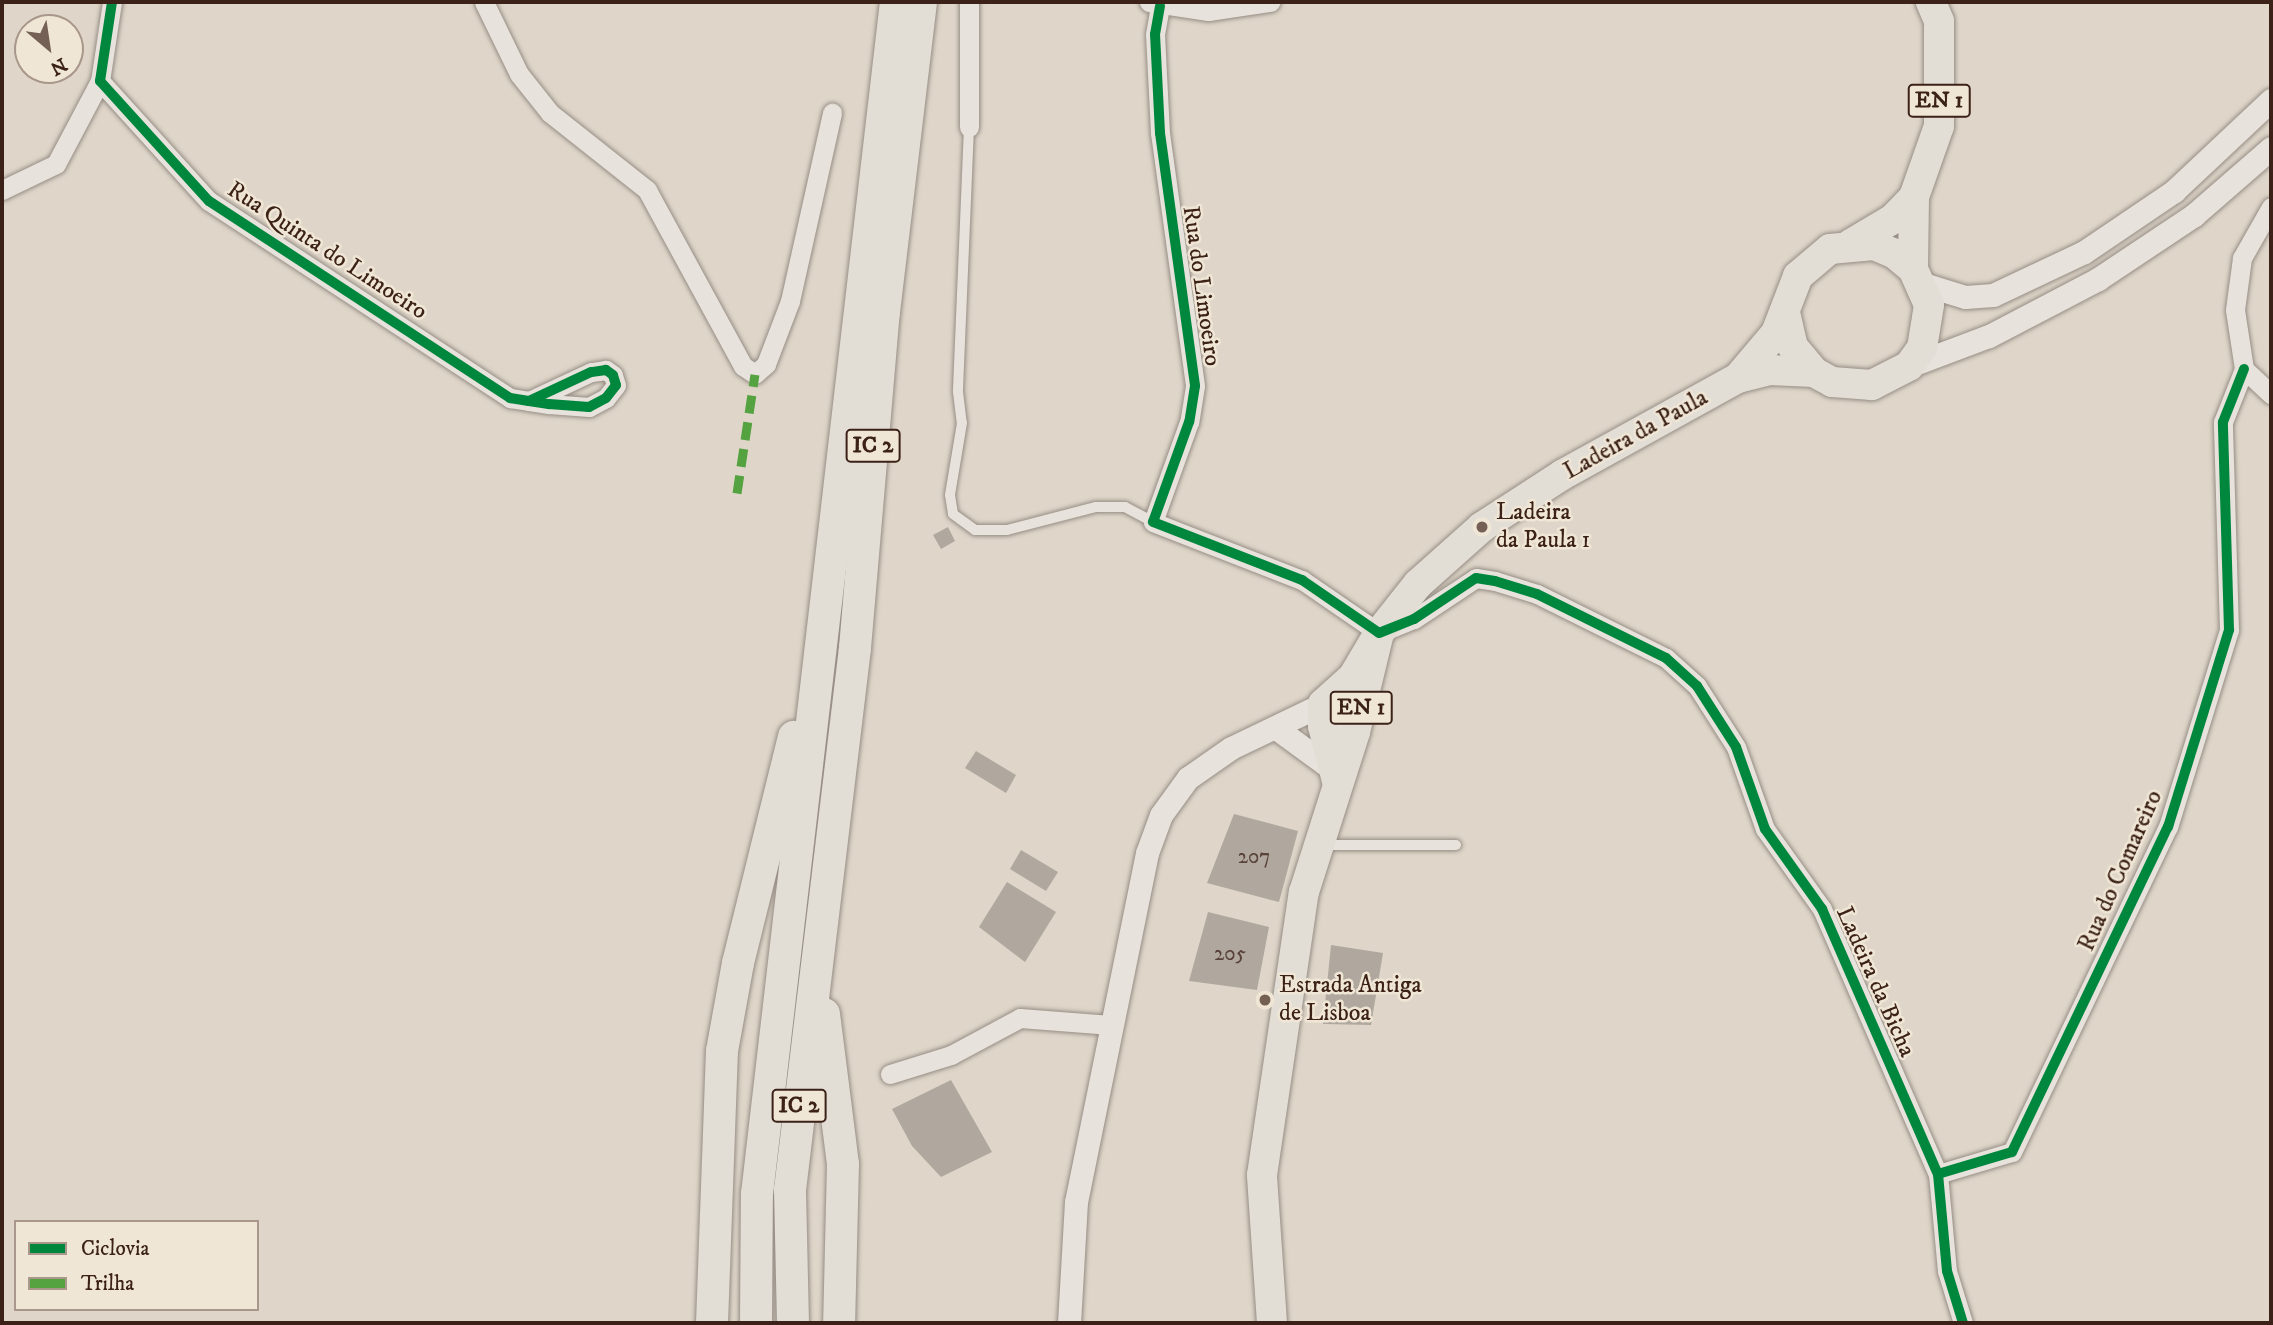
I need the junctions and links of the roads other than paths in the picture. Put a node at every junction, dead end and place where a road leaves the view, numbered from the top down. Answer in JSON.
{"nodes":[{"id":1,"x":112,"y":2,"type":"edge"},
{"id":2,"x":484,"y":2,"type":"edge"},
{"id":3,"x":896,"y":2,"type":"edge"},
{"id":4,"x":921,"y":2,"type":"edge"},
{"id":5,"x":969,"y":2,"type":"edge"},
{"id":6,"x":1270,"y":2,"type":"edge"},
{"id":7,"x":1931,"y":2,"type":"edge"},
{"id":8,"x":1154,"y":4,"type":"edge"},
{"id":9,"x":100,"y":81,"type":"junction"},
{"id":10,"x":2271,"y":100,"type":"edge"},
{"id":11,"x":832,"y":113,"type":"dead end"},
{"id":12,"x":969,"y":127,"type":"joint"},
{"id":13,"x":2271,"y":148,"type":"edge"},
{"id":14,"x":2,"y":190,"type":"edge"},
{"id":15,"x":1914,"y":197,"type":"junction"},
{"id":16,"x":2271,"y":206,"type":"edge"},
{"id":17,"x":1851,"y":244,"type":"junction"},
{"id":18,"x":1918,"y":276,"type":"junction"},
{"id":19,"x":1786,"y":316,"type":"junction"},
{"id":20,"x":1909,"y":366,"type":"junction"},
{"id":21,"x":2244,"y":369,"type":"junction"},
{"id":22,"x":1814,"y":372,"type":"junction"},
{"id":23,"x":1738,"y":378,"type":"junction"},
{"id":24,"x":2271,"y":394,"type":"edge"},
{"id":25,"x":529,"y":401,"type":"junction"},
{"id":26,"x":1153,"y":522,"type":"junction"},
{"id":27,"x":1379,"y":633,"type":"junction"},
{"id":28,"x":815,"y":683,"type":"junction"},
{"id":29,"x":1323,"y":704,"type":"junction"},
{"id":30,"x":1276,"y":728,"type":"junction"},
{"id":31,"x":1355,"y":732,"type":"junction"},
{"id":32,"x":1335,"y":775,"type":"junction"},
{"id":33,"x":1316,"y":845,"type":"junction"},
{"id":34,"x":1456,"y":845,"type":"dead end"},
{"id":35,"x":823,"y":890,"type":"junction"},
{"id":36,"x":1111,"y":1025,"type":"junction"},
{"id":37,"x":890,"y":1074,"type":"dead end"},
{"id":38,"x":1938,"y":1174,"type":"junction"},
{"id":39,"x":712,"y":1323,"type":"edge"},
{"id":40,"x":756,"y":1323,"type":"edge"},
{"id":41,"x":793,"y":1323,"type":"edge"},
{"id":42,"x":839,"y":1323,"type":"edge"},
{"id":43,"x":1069,"y":1323,"type":"edge"},
{"id":44,"x":1272,"y":1323,"type":"edge"},
{"id":45,"x":1962,"y":1323,"type":"edge"}],
"edges":[{"from":1,"to":9,"type":"street"},
{"from":2,"to":11,"type":"street"},
{"from":3,"to":28,"type":"highway","number":"IC 2"},
{"from":4,"to":35,"type":"highway","number":"IC 2"},
{"from":5,"to":12,"type":"street"},
{"from":6,"to":8,"type":"street"},
{"from":7,"to":15,"type":"main road","number":"EN 1"},
{"from":8,"to":26,"type":"street","name":"Rua do Limoeiro"},
{"from":9,"to":14,"type":"street"},
{"from":9,"to":25,"type":"street","name":"Rua Quinta do Limoeiro"},
{"from":10,"to":18,"type":"street"},
{"from":12,"to":26,"type":"lane"},
{"from":13,"to":20,"type":"street"},
{"from":15,"to":17,"type":"main road","number":"EN 1"},
{"from":15,"to":18,"type":"main road","number":"EN 1"},
{"from":16,"to":21,"type":"street"},
{"from":17,"to":18,"type":"main road"},
{"from":17,"to":19,"type":"main road"},
{"from":18,"to":20,"type":"main road"},
{"from":19,"to":22,"type":"main road"},
{"from":19,"to":23,"type":"main road","number":"EN 1"},
{"from":20,"to":22,"type":"main road"},
{"from":21,"to":24,"type":"street"},
{"from":21,"to":38,"type":"street","name":"Rua do Comareiro"},
{"from":22,"to":23,"type":"main road","number":"EN 1"},
{"from":23,"to":27,"type":"main road","name":"Ladeira da Paula","number":"EN 1"},
{"from":25,"to":25,"type":"street","name":"Rua Quinta do Limoeiro"},
{"from":26,"to":27,"type":"street"},
{"from":27,"to":29,"type":"main road","number":"EN 1"},
{"from":27,"to":31,"type":"main road","number":"EN 1"},
{"from":27,"to":38,"type":"street","name":"Ladeira da Bicha"},
{"from":28,"to":39,"type":"highway"},
{"from":28,"to":40,"type":"highway","number":"IC 2"},
{"from":29,"to":30,"type":"street"},
{"from":29,"to":31,"type":"street"},
{"from":29,"to":32,"type":"main road","number":"EN 1"},
{"from":30,"to":32,"type":"street"},
{"from":30,"to":36,"type":"street"},
{"from":31,"to":32,"type":"main road","number":"EN 1"},
{"from":32,"to":33,"type":"main road","number":"EN 1"},
{"from":33,"to":34,"type":"lane"},
{"from":33,"to":44,"type":"main road","number":"EN 1"},
{"from":35,"to":41,"type":"highway","number":"IC 2"},
{"from":35,"to":42,"type":"highway"},
{"from":36,"to":37,"type":"street"},
{"from":36,"to":43,"type":"street"},
{"from":38,"to":45,"type":"street"}]}
